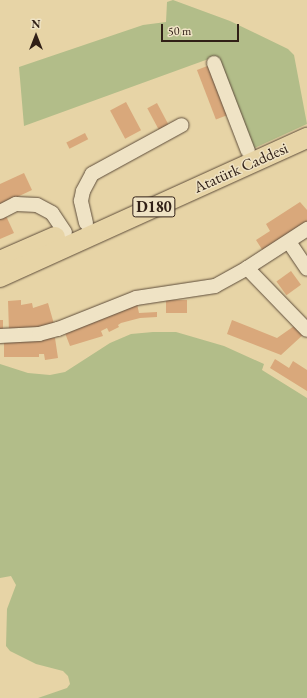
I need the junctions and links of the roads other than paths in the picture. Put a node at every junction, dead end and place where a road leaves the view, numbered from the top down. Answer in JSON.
{"nodes":[{"id":1,"x":214,"y":63,"type":"dead end"},
{"id":2,"x":307,"y":124,"type":"edge"},
{"id":3,"x":182,"y":125,"type":"dead end"},
{"id":4,"x":307,"y":138,"type":"edge"},
{"id":5,"x":248,"y":151,"type":"junction"},
{"id":6,"x":0,"y":212,"type":"edge"},
{"id":7,"x":86,"y":222,"type":"junction"},
{"id":8,"x":307,"y":229,"type":"edge"},
{"id":9,"x":65,"y":232,"type":"junction"},
{"id":10,"x":289,"y":242,"type":"junction"},
{"id":11,"x":0,"y":261,"type":"edge"},
{"id":12,"x":247,"y":268,"type":"junction"},
{"id":13,"x":307,"y":269,"type":"edge"},
{"id":14,"x":0,"y":276,"type":"edge"},
{"id":15,"x":307,"y":330,"type":"edge"},
{"id":16,"x":0,"y":336,"type":"edge"}],
"edges":[{"from":1,"to":5,"type":"street"},
{"from":2,"to":5,"type":"highway","name":"Atatürk Caddesi","number":"D180"},
{"from":3,"to":7,"type":"street"},
{"from":4,"to":14,"type":"highway","name":"Atatürk Caddesi","number":"D180"},
{"from":5,"to":7,"type":"highway","name":"Atatürk Caddesi","number":"D180"},
{"from":6,"to":9,"type":"street"},
{"from":7,"to":9,"type":"highway","name":"Atatürk Caddesi","number":"D180"},
{"from":8,"to":10,"type":"street"},
{"from":9,"to":11,"type":"highway","name":"Atatürk Caddesi","number":"D180"},
{"from":10,"to":12,"type":"street"},
{"from":10,"to":13,"type":"street"},
{"from":12,"to":15,"type":"street"},
{"from":12,"to":16,"type":"street"}]}
